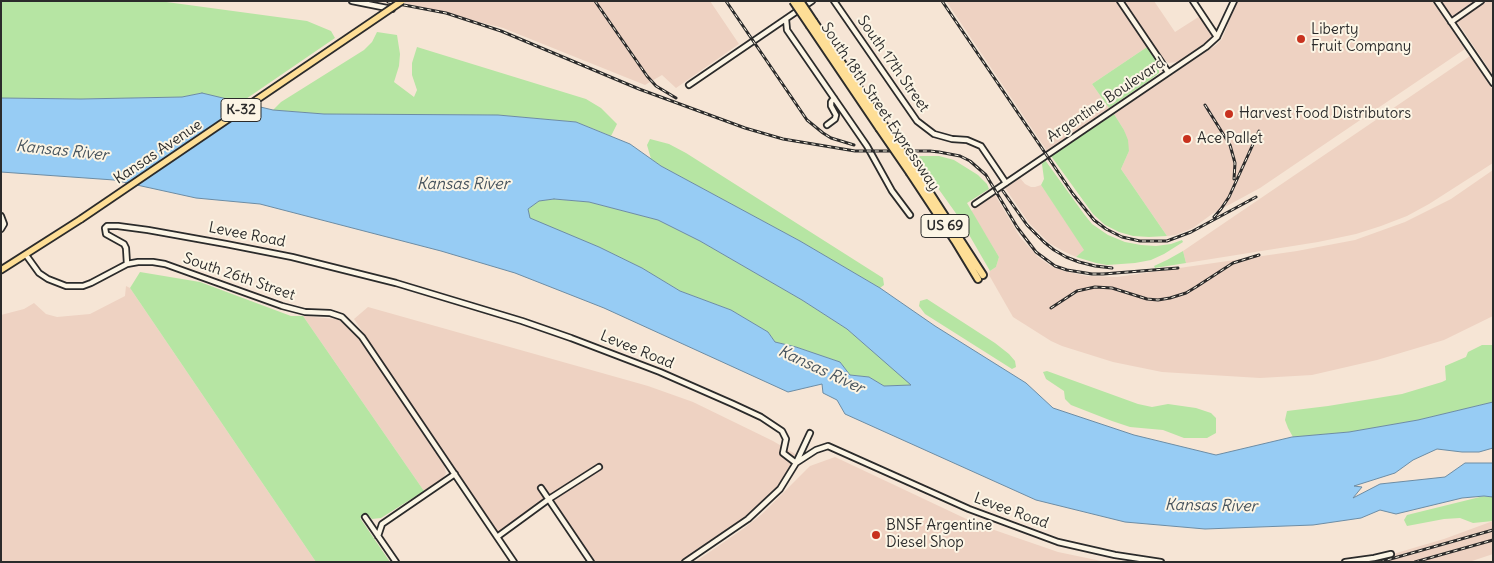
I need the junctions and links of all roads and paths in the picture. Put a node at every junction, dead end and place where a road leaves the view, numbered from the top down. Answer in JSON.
{"nodes":[{"id":1,"x":352,"y":1,"type":"edge"},
{"id":2,"x":402,"y":1,"type":"edge"},
{"id":3,"x":793,"y":1,"type":"edge"},
{"id":4,"x":800,"y":1,"type":"edge"},
{"id":5,"x":812,"y":1,"type":"edge"},
{"id":6,"x":834,"y":1,"type":"edge"},
{"id":7,"x":1120,"y":1,"type":"edge"},
{"id":8,"x":1193,"y":1,"type":"edge"},
{"id":9,"x":1234,"y":1,"type":"edge"},
{"id":10,"x":1437,"y":1,"type":"edge"},
{"id":11,"x":1481,"y":1,"type":"edge"},
{"id":12,"x":393,"y":9,"type":"dead end"},
{"id":13,"x":786,"y":19,"type":"junction"},
{"id":14,"x":1451,"y":22,"type":"junction"},
{"id":15,"x":812,"y":24,"type":"junction"},
{"id":16,"x":1218,"y":37,"type":"junction"},
{"id":17,"x":1168,"y":72,"type":"junction"},
{"id":18,"x":1493,"y":83,"type":"edge"},
{"id":19,"x":689,"y":85,"type":"dead end"},
{"id":20,"x":834,"y":98,"type":"junction"},
{"id":21,"x":827,"y":125,"type":"dead end"},
{"id":22,"x":1006,"y":183,"type":"junction"},
{"id":23,"x":975,"y":204,"type":"dead end"},
{"id":24,"x":910,"y":215,"type":"dead end"},
{"id":25,"x":1,"y":216,"type":"edge"},
{"id":26,"x":1,"y":229,"type":"edge"},
{"id":27,"x":26,"y":255,"type":"junction"},
{"id":28,"x":127,"y":264,"type":"junction"},
{"id":29,"x":1,"y":270,"type":"edge"},
{"id":30,"x":981,"y":277,"type":"dead end"},
{"id":31,"x":810,"y":433,"type":"dead end"},
{"id":32,"x":796,"y":463,"type":"junction"},
{"id":33,"x":599,"y":467,"type":"dead end"},
{"id":34,"x":455,"y":474,"type":"junction"},
{"id":35,"x":541,"y":488,"type":"dead end"},
{"id":36,"x":549,"y":500,"type":"junction"},
{"id":37,"x":366,"y":517,"type":"dead end"},
{"id":38,"x":378,"y":536,"type":"junction"},
{"id":39,"x":497,"y":537,"type":"junction"},
{"id":40,"x":1391,"y":554,"type":"dead end"},
{"id":41,"x":396,"y":562,"type":"edge"},
{"id":42,"x":514,"y":562,"type":"edge"},
{"id":43,"x":591,"y":562,"type":"edge"},
{"id":44,"x":685,"y":562,"type":"edge"},
{"id":45,"x":1161,"y":562,"type":"edge"},
{"id":46,"x":1345,"y":562,"type":"edge"}],
"edges":[{"from":1,"to":12,"type":"street"},
{"from":2,"to":27,"type":"main road","name":"Kansas Avenue","number":"K-32","bridge":true},
{"from":3,"to":15,"type":"highway","name":"South 18th Street Expressway","number":"US 69","bridge":true},
{"from":4,"to":15,"type":"highway","name":"South 18th Street Expressway","number":"US 69","bridge":true},
{"from":5,"to":13,"type":"street"},
{"from":6,"to":22,"type":"street","name":"South 17th Street"},
{"from":7,"to":17,"type":"street"},
{"from":8,"to":16,"type":"street"},
{"from":9,"to":16,"type":"street","name":"Argentine Boulevard"},
{"from":10,"to":14,"type":"street"},
{"from":11,"to":14,"type":"street"},
{"from":13,"to":19,"type":"street"},
{"from":13,"to":20,"type":"street"},
{"from":14,"to":18,"type":"street"},
{"from":15,"to":30,"type":"highway","name":"South 18th Street Expressway","number":"US 69","bridge":true},
{"from":16,"to":17,"type":"street","name":"Argentine Boulevard"},
{"from":17,"to":22,"type":"street","name":"Argentine Boulevard"},
{"from":20,"to":21,"type":"street"},
{"from":20,"to":24,"type":"street"},
{"from":22,"to":23,"type":"street","name":"Argentine Boulevard"},
{"from":25,"to":26,"type":"street"},
{"from":27,"to":28,"type":"street","name":"South 26th Street"},
{"from":27,"to":29,"type":"main road","name":"Kansas Avenue","number":"K-32"},
{"from":28,"to":32,"type":"street","name":"Levee Road"},
{"from":28,"to":34,"type":"street","name":"South 26th Street"},
{"from":31,"to":32,"type":"street"},
{"from":32,"to":44,"type":"street"},
{"from":32,"to":45,"type":"street","name":"Levee Road"},
{"from":33,"to":36,"type":"street"},
{"from":34,"to":38,"type":"street"},
{"from":34,"to":39,"type":"street","name":"South 26th Street"},
{"from":35,"to":36,"type":"street"},
{"from":36,"to":39,"type":"street"},
{"from":36,"to":43,"type":"street"},
{"from":37,"to":38,"type":"street"},
{"from":38,"to":41,"type":"street"},
{"from":39,"to":42,"type":"street","name":"South 26th Street"},
{"from":40,"to":46,"type":"street"}]}
